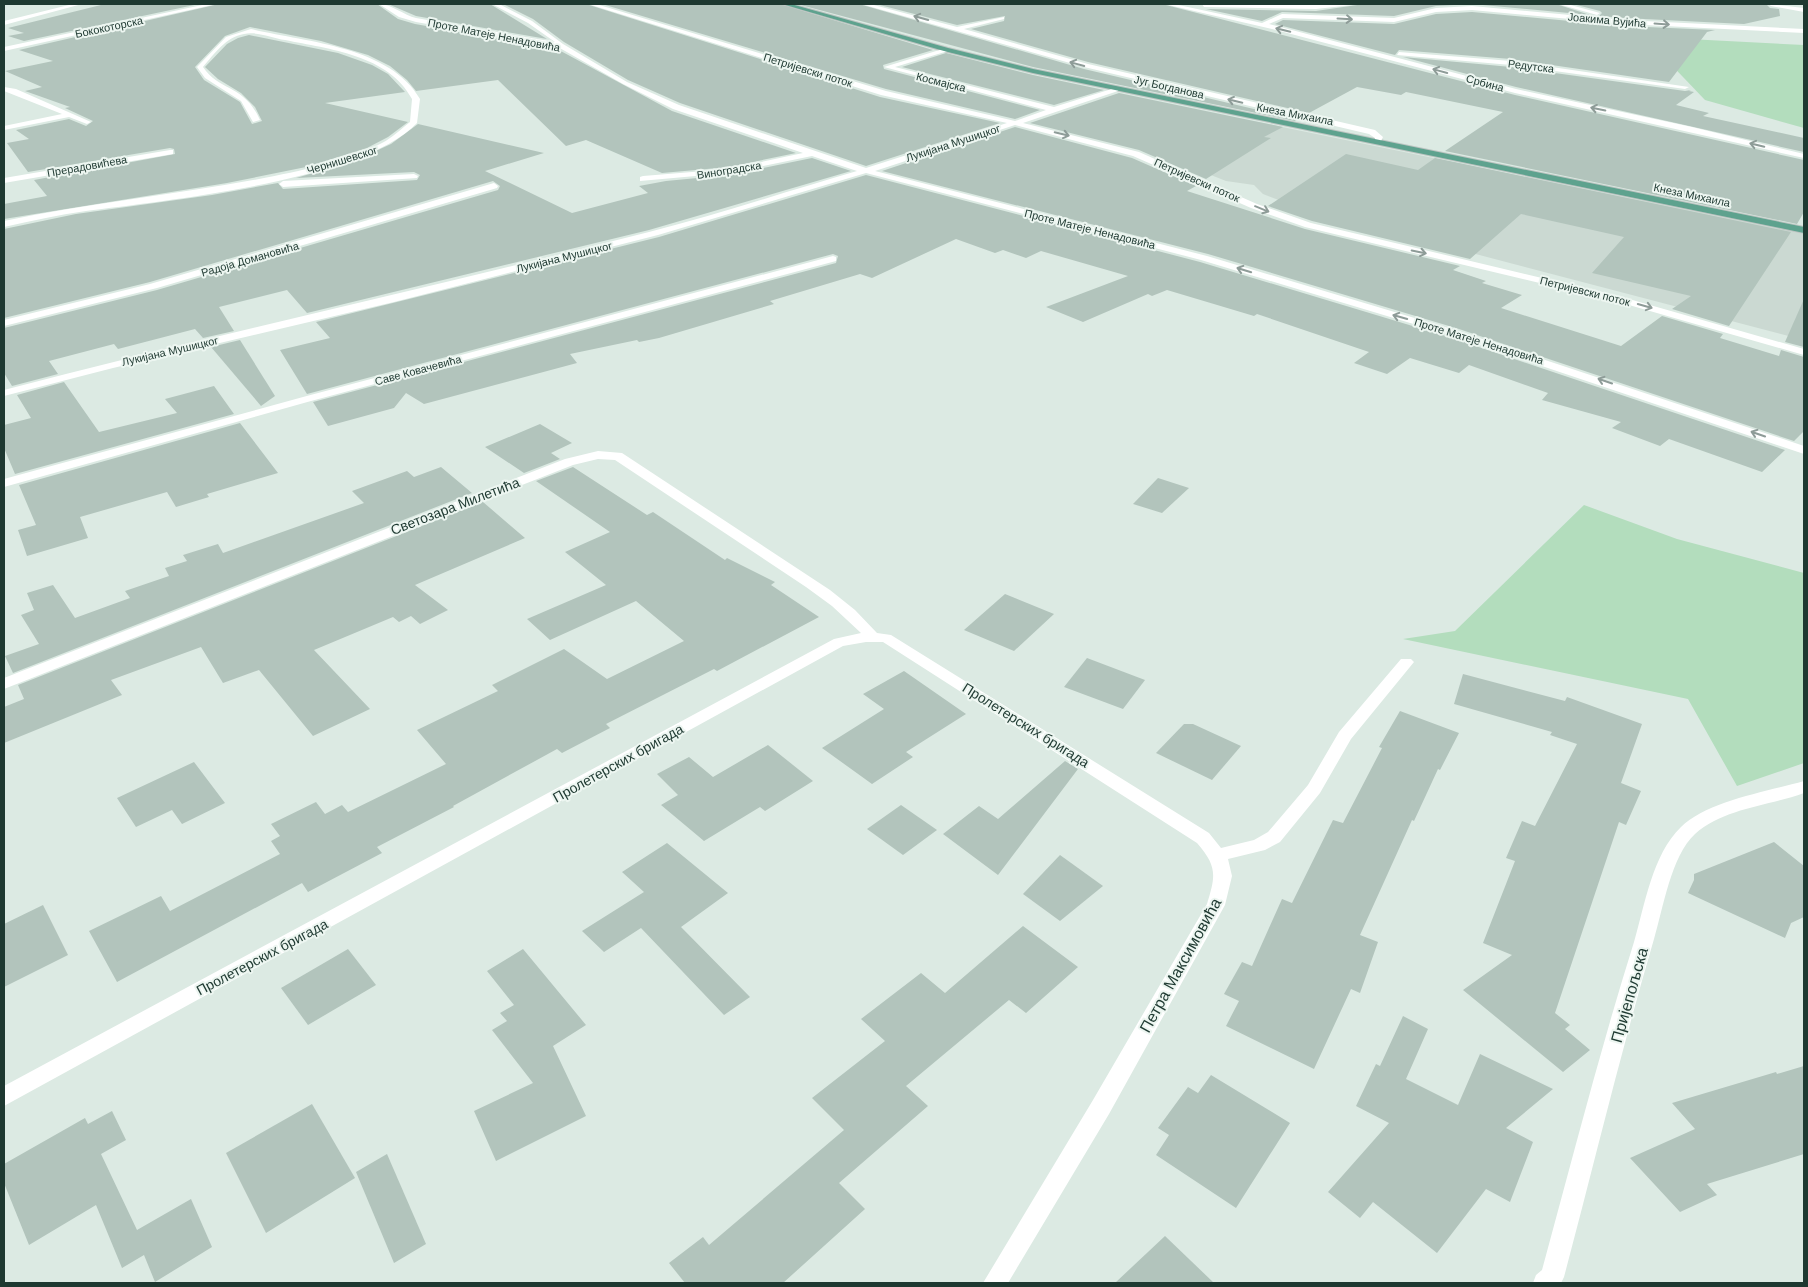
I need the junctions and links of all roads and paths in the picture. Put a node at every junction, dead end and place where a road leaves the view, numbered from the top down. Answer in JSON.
{"nodes":[{"id":1,"x":79,"y":4,"type":"edge"},
{"id":2,"x":214,"y":4,"type":"edge"},
{"id":3,"x":382,"y":4,"type":"edge"},
{"id":4,"x":495,"y":4,"type":"edge"},
{"id":5,"x":591,"y":4,"type":"edge"},
{"id":6,"x":785,"y":4,"type":"edge"},
{"id":7,"x":864,"y":4,"type":"edge"},
{"id":8,"x":1167,"y":4,"type":"edge"},
{"id":9,"x":1360,"y":4,"type":"edge"},
{"id":10,"x":1561,"y":4,"type":"edge"},
{"id":11,"x":1771,"y":4,"type":"edge"},
{"id":12,"x":1215,"y":6,"type":"junction"},
{"id":13,"x":1804,"y":10,"type":"edge"},
{"id":14,"x":1199,"y":11,"type":"junction"},
{"id":15,"x":1002,"y":18,"type":"dead end"},
{"id":16,"x":1638,"y":22,"type":"junction"},
{"id":17,"x":4,"y":23,"type":"edge"},
{"id":18,"x":1263,"y":25,"type":"junction"},
{"id":19,"x":957,"y":28,"type":"junction"},
{"id":20,"x":1804,"y":31,"type":"edge"},
{"id":21,"x":560,"y":45,"type":"junction"},
{"id":22,"x":4,"y":49,"type":"edge"},
{"id":23,"x":946,"y":50,"type":"junction"},
{"id":24,"x":1376,"y":54,"type":"junction"},
{"id":25,"x":1685,"y":87,"type":"dead end"},
{"id":26,"x":4,"y":89,"type":"edge"},
{"id":27,"x":1115,"y":89,"type":"junction"},
{"id":28,"x":1056,"y":110,"type":"junction"},
{"id":29,"x":68,"y":115,"type":"junction"},
{"id":30,"x":256,"y":120,"type":"dead end"},
{"id":31,"x":87,"y":122,"type":"dead end"},
{"id":32,"x":1014,"y":123,"type":"junction"},
{"id":33,"x":4,"y":128,"type":"edge"},
{"id":34,"x":1377,"y":141,"type":"junction"},
{"id":35,"x":170,"y":152,"type":"dead end"},
{"id":36,"x":814,"y":154,"type":"junction"},
{"id":37,"x":1804,"y":156,"type":"edge"},
{"id":38,"x":866,"y":171,"type":"junction"},
{"id":39,"x":414,"y":176,"type":"dead end"},
{"id":40,"x":643,"y":179,"type":"dead end"},
{"id":41,"x":4,"y":181,"type":"edge"},
{"id":42,"x":494,"y":186,"type":"dead end"},
{"id":43,"x":226,"y":188,"type":"junction"},
{"id":44,"x":4,"y":224,"type":"edge"},
{"id":45,"x":1804,"y":230,"type":"edge"},
{"id":46,"x":833,"y":259,"type":"dead end"},
{"id":47,"x":4,"y":323,"type":"edge"},
{"id":48,"x":1804,"y":352,"type":"edge"},
{"id":49,"x":4,"y":393,"type":"edge"},
{"id":50,"x":1804,"y":450,"type":"edge"},
{"id":51,"x":4,"y":483,"type":"edge"},
{"id":52,"x":872,"y":636,"type":"junction"},
{"id":53,"x":1406,"y":662,"type":"dead end"},
{"id":54,"x":4,"y":684,"type":"edge"},
{"id":55,"x":1804,"y":787,"type":"edge"},
{"id":56,"x":1219,"y":855,"type":"junction"},
{"id":57,"x":4,"y":1097,"type":"edge"},
{"id":58,"x":995,"y":1283,"type":"edge"},
{"id":59,"x":1545,"y":1283,"type":"edge"}],
"edges":[{"from":1,"to":17,"type":"street"},
{"from":2,"to":22,"type":"street","name":"Бококоторска"},
{"from":3,"to":21,"type":"street","name":"Проте Матеје Ненадовића"},
{"from":4,"to":21,"type":"street"},
{"from":5,"to":32,"type":"street","name":"Петријевски поток"},
{"from":6,"to":23,"type":"main road","name":"Кнеза Михаила"},
{"from":19,"to":7,"type":"street","name":"Југ Богданова","one_way":true},
{"from":8,"to":12,"type":"street"},
{"from":8,"to":14,"type":"street","name":"Србина"},
{"from":9,"to":12,"type":"street"},
{"from":10,"to":16,"type":"street"},
{"from":11,"to":13,"type":"street"},
{"from":12,"to":14,"type":"street"},
{"from":14,"to":18,"type":"street","name":"Србина"},
{"from":15,"to":19,"type":"street","name":"Југ Богданова"},
{"from":18,"to":16,"type":"street","name":"Јоакима Вујића","one_way":true},
{"from":16,"to":20,"type":"street","name":"Јоакима Вујића","one_way":true},
{"from":24,"to":18,"type":"street","name":"Србина","one_way":true},
{"from":34,"to":19,"type":"street","name":"Југ Богданова","one_way":true},
{"from":21,"to":36,"type":"street","name":"Проте Матеје Ненадовића"},
{"from":23,"to":27,"type":"main road","name":"Кнеза Михаила"},
{"from":23,"to":28,"type":"street","name":"Космајска"},
{"from":24,"to":25,"type":"street","name":"Редутска"},
{"from":37,"to":24,"type":"street","name":"Србина","one_way":true},
{"from":26,"to":29,"type":"street"},
{"from":27,"to":28,"type":"street","name":"Лукијана Мушицког"},
{"from":27,"to":34,"type":"main road","name":"Кнеза Михаила"},
{"from":28,"to":32,"type":"street","name":"Лукијана Мушицког"},
{"from":29,"to":31,"type":"street"},
{"from":29,"to":33,"type":"street"},
{"from":30,"to":43,"type":"street","name":"Чернишевског"},
{"from":32,"to":38,"type":"street","name":"Лукијана Мушицког"},
{"from":32,"to":48,"type":"street","name":"Петријевски поток","one_way":true},
{"from":34,"to":45,"type":"main road","name":"Кнеза Михаила"},
{"from":35,"to":41,"type":"street","name":"Прерадовићева"},
{"from":36,"to":38,"type":"street","name":"Проте Матеје Ненадовића"},
{"from":36,"to":40,"type":"street","name":"Виноградска"},
{"from":38,"to":49,"type":"street","name":"Лукијана Мушицког"},
{"from":50,"to":38,"type":"street","name":"Проте Матеје Ненадовића","one_way":true},
{"from":39,"to":43,"type":"street","name":"Чернишевског"},
{"from":42,"to":47,"type":"street","name":"Радоја Домановића"},
{"from":43,"to":44,"type":"street","name":"Чернишевског"},
{"from":46,"to":51,"type":"street","name":"Саве Ковачевића"},
{"from":52,"to":54,"type":"street","name":"Светозара Милетића"},
{"from":52,"to":56,"type":"street","name":"Пролетерских бригада"},
{"from":52,"to":57,"type":"street","name":"Пролетерских бригада"},
{"from":53,"to":56,"type":"street"},
{"from":55,"to":59,"type":"street","name":"Пријепољска"},
{"from":56,"to":58,"type":"street","name":"Петра Максимовића"}]}
